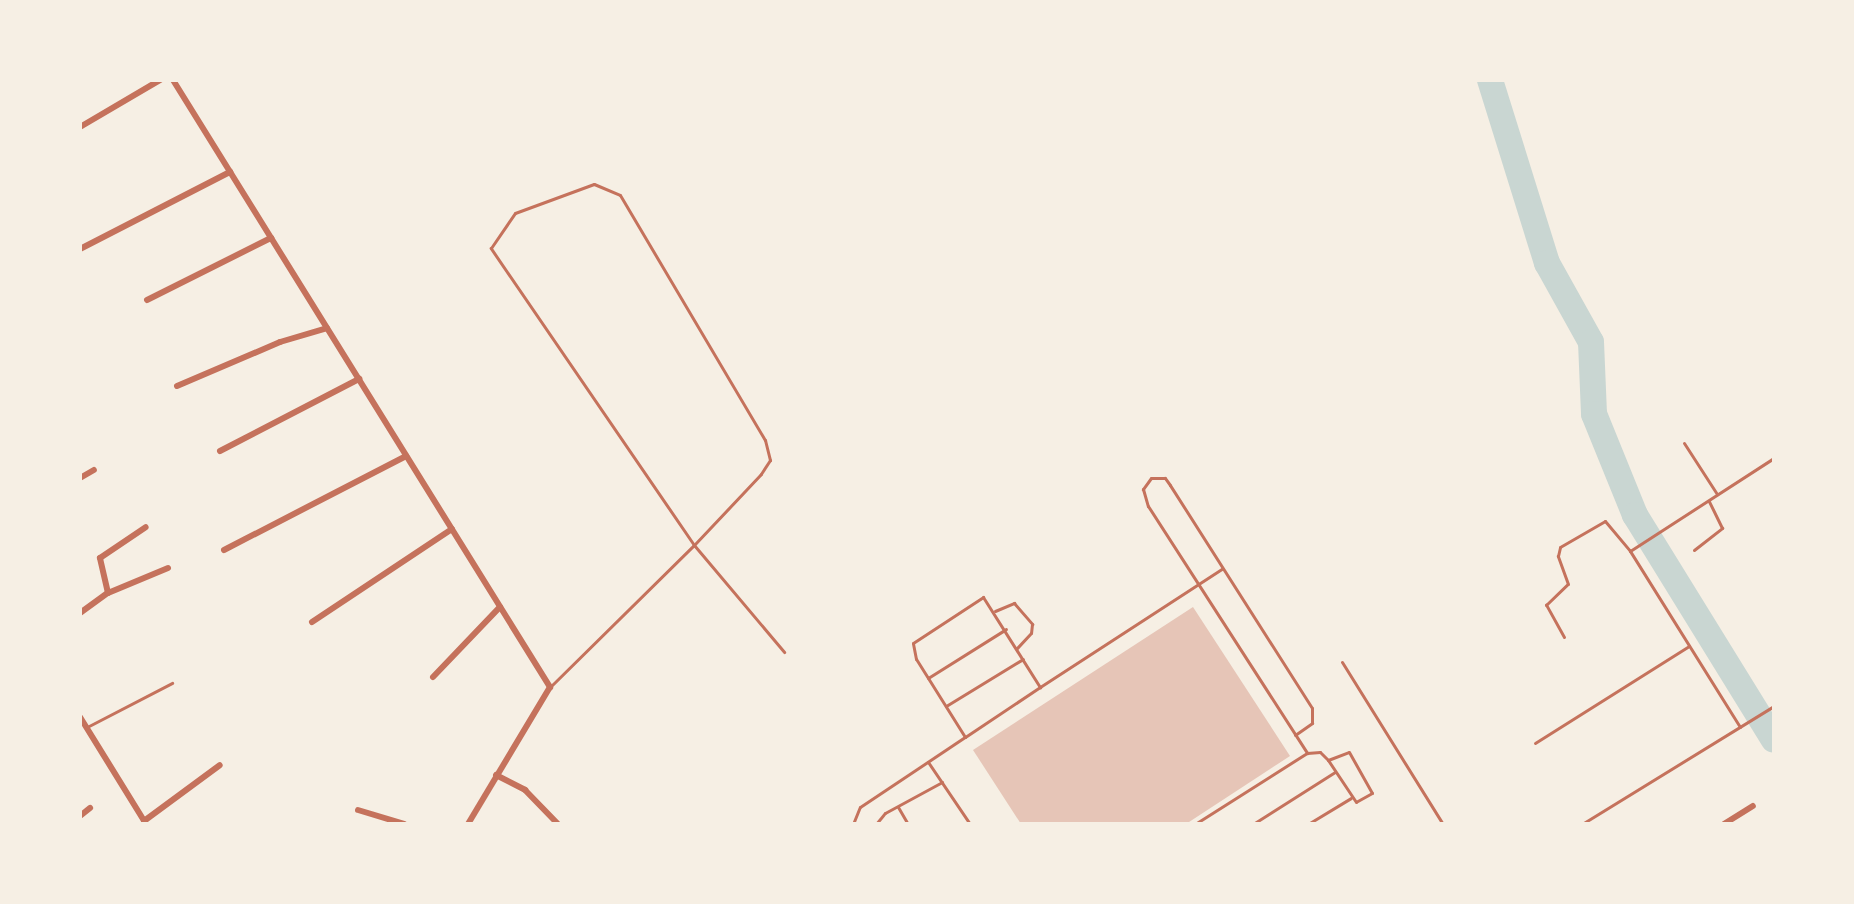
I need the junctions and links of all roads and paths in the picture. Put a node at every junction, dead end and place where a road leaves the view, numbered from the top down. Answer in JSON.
{"nodes":[{"id":1,"x":160,"y":80,"type":"edge"},
{"id":2,"x":173,"y":80,"type":"edge"},
{"id":3,"x":80,"y":127,"type":"edge"},
{"id":4,"x":230,"y":172,"type":"junction"},
{"id":5,"x":271,"y":238,"type":"junction"},
{"id":6,"x":80,"y":249,"type":"edge"},
{"id":7,"x":147,"y":300,"type":"dead end"},
{"id":8,"x":327,"y":328,"type":"junction"},
{"id":9,"x":359,"y":379,"type":"junction"},
{"id":10,"x":177,"y":386,"type":"dead end"},
{"id":11,"x":1684,"y":443,"type":"dead end"},
{"id":12,"x":220,"y":451,"type":"dead end"},
{"id":13,"x":406,"y":456,"type":"junction"},
{"id":14,"x":1774,"y":458,"type":"edge"},
{"id":15,"x":94,"y":470,"type":"dead end"},
{"id":16,"x":80,"y":478,"type":"edge"},
{"id":17,"x":1718,"y":495,"type":"junction"},
{"id":18,"x":1709,"y":501,"type":"junction"},
{"id":19,"x":146,"y":527,"type":"dead end"},
{"id":20,"x":452,"y":529,"type":"junction"},
{"id":21,"x":694,"y":545,"type":"junction"},
{"id":22,"x":224,"y":550,"type":"dead end"},
{"id":23,"x":1694,"y":550,"type":"dead end"},
{"id":24,"x":1630,"y":551,"type":"junction"},
{"id":25,"x":168,"y":568,"type":"dead end"},
{"id":26,"x":1222,"y":569,"type":"junction"},
{"id":27,"x":1199,"y":586,"type":"junction"},
{"id":28,"x":108,"y":593,"type":"junction"},
{"id":29,"x":500,"y":607,"type":"junction"},
{"id":30,"x":995,"y":611,"type":"junction"},
{"id":31,"x":80,"y":613,"type":"edge"},
{"id":32,"x":312,"y":622,"type":"dead end"},
{"id":33,"x":1006,"y":629,"type":"junction"},
{"id":34,"x":1564,"y":637,"type":"dead end"},
{"id":35,"x":1689,"y":646,"type":"junction"},
{"id":36,"x":1017,"y":648,"type":"junction"},
{"id":37,"x":784,"y":652,"type":"dead end"},
{"id":38,"x":1023,"y":659,"type":"junction"},
{"id":39,"x":1342,"y":662,"type":"dead end"},
{"id":40,"x":433,"y":677,"type":"dead end"},
{"id":41,"x":928,"y":678,"type":"junction"},
{"id":42,"x":172,"y":683,"type":"dead end"},
{"id":43,"x":550,"y":687,"type":"junction"},
{"id":44,"x":1040,"y":687,"type":"junction"},
{"id":45,"x":946,"y":706,"type":"junction"},
{"id":46,"x":1774,"y":706,"type":"edge"},
{"id":47,"x":80,"y":717,"type":"edge"},
{"id":48,"x":1740,"y":727,"type":"junction"},
{"id":49,"x":87,"y":729,"type":"junction"},
{"id":50,"x":1295,"y":735,"type":"junction"},
{"id":51,"x":965,"y":737,"type":"junction"},
{"id":52,"x":80,"y":738,"type":"edge"},
{"id":53,"x":1535,"y":743,"type":"dead end"},
{"id":54,"x":1307,"y":753,"type":"junction"},
{"id":55,"x":1328,"y":760,"type":"junction"},
{"id":56,"x":928,"y":762,"type":"junction"},
{"id":57,"x":220,"y":765,"type":"dead end"},
{"id":58,"x":1335,"y":772,"type":"junction"},
{"id":59,"x":496,"y":775,"type":"junction"},
{"id":60,"x":942,"y":782,"type":"junction"},
{"id":61,"x":1351,"y":798,"type":"junction"},
{"id":62,"x":897,"y":806,"type":"junction"},
{"id":63,"x":1753,"y":806,"type":"dead end"},
{"id":64,"x":90,"y":808,"type":"dead end"},
{"id":65,"x":358,"y":810,"type":"dead end"},
{"id":66,"x":80,"y":816,"type":"edge"},
{"id":67,"x":145,"y":822,"type":"edge"},
{"id":68,"x":404,"y":824,"type":"edge"},
{"id":69,"x":468,"y":824,"type":"edge"},
{"id":70,"x":558,"y":824,"type":"edge"},
{"id":71,"x":853,"y":824,"type":"edge"},
{"id":72,"x":876,"y":824,"type":"edge"},
{"id":73,"x":908,"y":824,"type":"edge"},
{"id":74,"x":970,"y":824,"type":"edge"},
{"id":75,"x":1195,"y":824,"type":"edge"},
{"id":76,"x":1253,"y":824,"type":"edge"},
{"id":77,"x":1308,"y":824,"type":"edge"},
{"id":78,"x":1443,"y":824,"type":"edge"},
{"id":79,"x":1582,"y":824,"type":"edge"},
{"id":80,"x":1724,"y":824,"type":"edge"}],
"edges":[{"from":1,"to":3,"type":"street"},
{"from":2,"to":4,"type":"street"},
{"from":4,"to":5,"type":"street"},
{"from":4,"to":6,"type":"street"},
{"from":5,"to":7,"type":"street"},
{"from":5,"to":8,"type":"street"},
{"from":8,"to":9,"type":"street"},
{"from":8,"to":10,"type":"street"},
{"from":9,"to":12,"type":"street"},
{"from":9,"to":13,"type":"street"},
{"from":11,"to":17,"type":"lane"},
{"from":13,"to":20,"type":"street"},
{"from":13,"to":22,"type":"street"},
{"from":14,"to":17,"type":"lane"},
{"from":15,"to":16,"type":"street"},
{"from":17,"to":18,"type":"lane"},
{"from":18,"to":23,"type":"lane"},
{"from":18,"to":24,"type":"lane"},
{"from":19,"to":28,"type":"street"},
{"from":20,"to":29,"type":"street"},
{"from":20,"to":32,"type":"street"},
{"from":21,"to":21,"type":"lane"},
{"from":21,"to":37,"type":"lane"},
{"from":21,"to":43,"type":"lane"},
{"from":24,"to":34,"type":"lane"},
{"from":24,"to":35,"type":"lane"},
{"from":25,"to":28,"type":"street"},
{"from":26,"to":27,"type":"lane"},
{"from":26,"to":27,"type":"lane"},
{"from":26,"to":50,"type":"lane"},
{"from":27,"to":44,"type":"lane"},
{"from":27,"to":50,"type":"lane"},
{"from":28,"to":31,"type":"street"},
{"from":29,"to":40,"type":"street"},
{"from":29,"to":43,"type":"street"},
{"from":30,"to":33,"type":"lane"},
{"from":30,"to":36,"type":"lane"},
{"from":30,"to":41,"type":"lane"},
{"from":33,"to":36,"type":"lane"},
{"from":33,"to":41,"type":"lane"},
{"from":35,"to":48,"type":"lane"},
{"from":35,"to":53,"type":"lane"},
{"from":36,"to":38,"type":"lane"},
{"from":38,"to":44,"type":"lane"},
{"from":38,"to":45,"type":"lane"},
{"from":39,"to":78,"type":"lane"},
{"from":41,"to":45,"type":"lane"},
{"from":42,"to":49,"type":"lane"},
{"from":43,"to":59,"type":"street"},
{"from":44,"to":51,"type":"lane"},
{"from":45,"to":51,"type":"lane"},
{"from":46,"to":48,"type":"lane"},
{"from":47,"to":49,"type":"street"},
{"from":48,"to":79,"type":"lane"},
{"from":49,"to":52,"type":"street"},
{"from":49,"to":67,"type":"street"},
{"from":50,"to":54,"type":"lane"},
{"from":51,"to":56,"type":"lane"},
{"from":54,"to":55,"type":"lane"},
{"from":54,"to":75,"type":"lane"},
{"from":55,"to":58,"type":"lane"},
{"from":55,"to":61,"type":"lane"},
{"from":56,"to":60,"type":"lane"},
{"from":56,"to":71,"type":"lane"},
{"from":57,"to":67,"type":"street"},
{"from":58,"to":61,"type":"lane"},
{"from":58,"to":76,"type":"lane"},
{"from":59,"to":69,"type":"street"},
{"from":59,"to":70,"type":"street"},
{"from":60,"to":62,"type":"lane"},
{"from":60,"to":74,"type":"lane"},
{"from":61,"to":77,"type":"lane"},
{"from":62,"to":72,"type":"lane"},
{"from":62,"to":73,"type":"lane"},
{"from":63,"to":80,"type":"street"},
{"from":64,"to":66,"type":"street"},
{"from":65,"to":68,"type":"street"}]}
